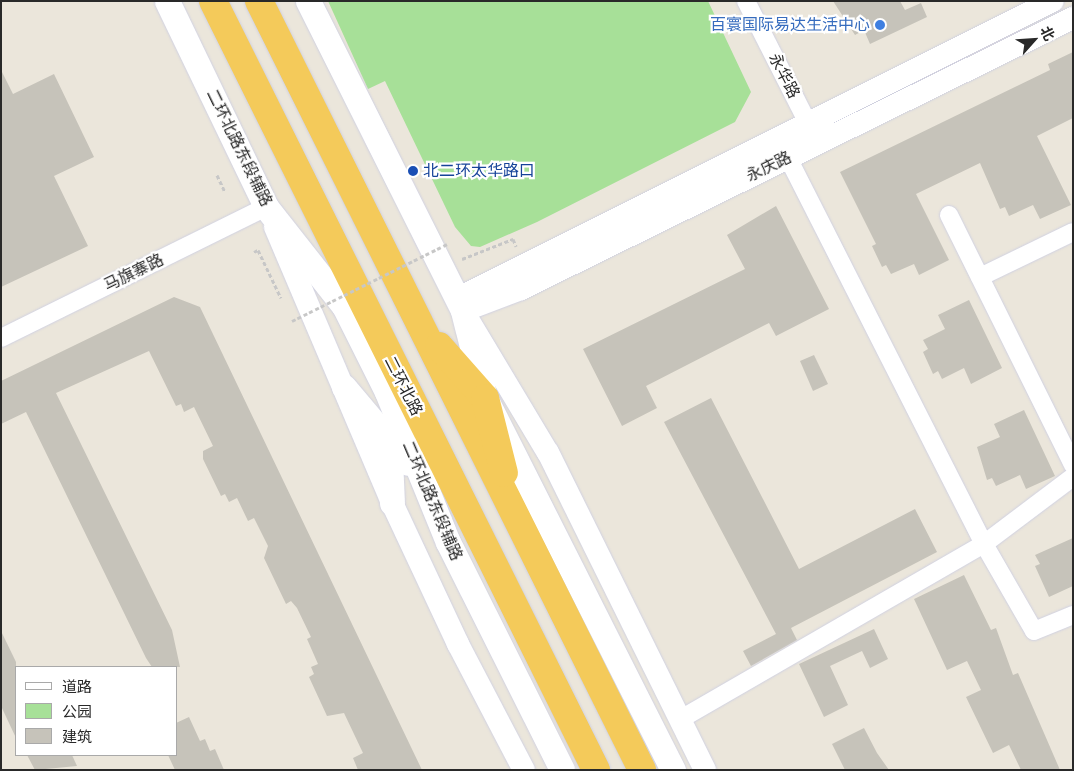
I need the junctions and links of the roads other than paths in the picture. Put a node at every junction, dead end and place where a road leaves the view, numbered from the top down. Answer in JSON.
{"nodes":[{"id":1,"x":167,"y":1,"type":"edge"},
{"id":2,"x":213,"y":1,"type":"edge"},
{"id":3,"x":259,"y":1,"type":"edge"},
{"id":4,"x":308,"y":1,"type":"edge"},
{"id":5,"x":746,"y":1,"type":"edge"},
{"id":6,"x":1053,"y":1,"type":"edge"},
{"id":7,"x":1073,"y":18,"type":"edge"},
{"id":8,"x":808,"y":123,"type":"junction"},
{"id":9,"x":783,"y":148,"type":"junction"},
{"id":10,"x":266,"y":208,"type":"junction"},
{"id":11,"x":949,"y":214,"type":"dead end"},
{"id":12,"x":1073,"y":232,"type":"edge"},
{"id":13,"x":980,"y":278,"type":"junction"},
{"id":14,"x":460,"y":305,"type":"junction"},
{"id":15,"x":344,"y":306,"type":"junction"},
{"id":16,"x":415,"y":318,"type":"junction"},
{"id":17,"x":1,"y":338,"type":"edge"},
{"id":18,"x":380,"y":340,"type":"junction"},
{"id":19,"x":344,"y":387,"type":"junction"},
{"id":20,"x":387,"y":392,"type":"junction"},
{"id":21,"x":485,"y":398,"type":"junction"},
{"id":22,"x":390,"y":441,"type":"junction"},
{"id":23,"x":1073,"y":465,"type":"edge"},
{"id":24,"x":1073,"y":477,"type":"edge"},
{"id":25,"x":422,"y":480,"type":"junction"},
{"id":26,"x":392,"y":503,"type":"junction"},
{"id":27,"x":517,"y":523,"type":"junction"},
{"id":28,"x":984,"y":544,"type":"junction"},
{"id":29,"x":1073,"y":616,"type":"edge"},
{"id":30,"x":679,"y":720,"type":"junction"},
{"id":31,"x":524,"y":770,"type":"edge"},
{"id":32,"x":562,"y":770,"type":"edge"},
{"id":33,"x":596,"y":770,"type":"edge"},
{"id":34,"x":642,"y":770,"type":"edge"},
{"id":35,"x":673,"y":770,"type":"edge"},
{"id":36,"x":705,"y":770,"type":"edge"}],
"edges":[{"from":1,"to":10,"type":"main road","name":"二环北路东段辅路"},
{"from":2,"to":18,"type":"highway","name":"二环北路"},
{"from":3,"to":16,"type":"highway"},
{"from":4,"to":14,"type":"main road"},
{"from":5,"to":8,"type":"street","name":"永华路"},
{"from":6,"to":8,"type":"street","name":"永庆路"},
{"from":7,"to":9,"type":"street","name":"永庆路"},
{"from":8,"to":9,"type":"street","name":"永庆路"},
{"from":9,"to":14,"type":"street","name":"永庆路"},
{"from":9,"to":28,"type":"street"},
{"from":10,"to":15,"type":"main road","name":"二环北路东段辅路"},
{"from":10,"to":17,"type":"street","name":"马旗寨路"},
{"from":10,"to":19,"type":"street"},
{"from":11,"to":13,"type":"street"},
{"from":12,"to":13,"type":"street"},
{"from":13,"to":23,"type":"street"},
{"from":14,"to":21,"type":"main road"},
{"from":14,"to":30,"type":"street"},
{"from":15,"to":18,"type":"highway"},
{"from":15,"to":20,"type":"main road","name":"二环北路东段辅路"},
{"from":16,"to":21,"type":"highway"},
{"from":16,"to":27,"type":"highway"},
{"from":18,"to":20,"type":"highway"},
{"from":18,"to":33,"type":"highway","name":"二环北路"},
{"from":19,"to":22,"type":"main road"},
{"from":19,"to":26,"type":"street"},
{"from":20,"to":22,"type":"main road"},
{"from":20,"to":25,"type":"main road","name":"二环北路东段辅路"},
{"from":21,"to":27,"type":"highway"},
{"from":21,"to":35,"type":"main road"},
{"from":22,"to":25,"type":"main road"},
{"from":22,"to":26,"type":"main road"},
{"from":24,"to":28,"type":"street"},
{"from":25,"to":32,"type":"main road","name":"二环北路东段辅路"},
{"from":26,"to":31,"type":"street"},
{"from":27,"to":34,"type":"highway"},
{"from":28,"to":29,"type":"street"},
{"from":28,"to":30,"type":"street"},
{"from":30,"to":36,"type":"street"}]}
